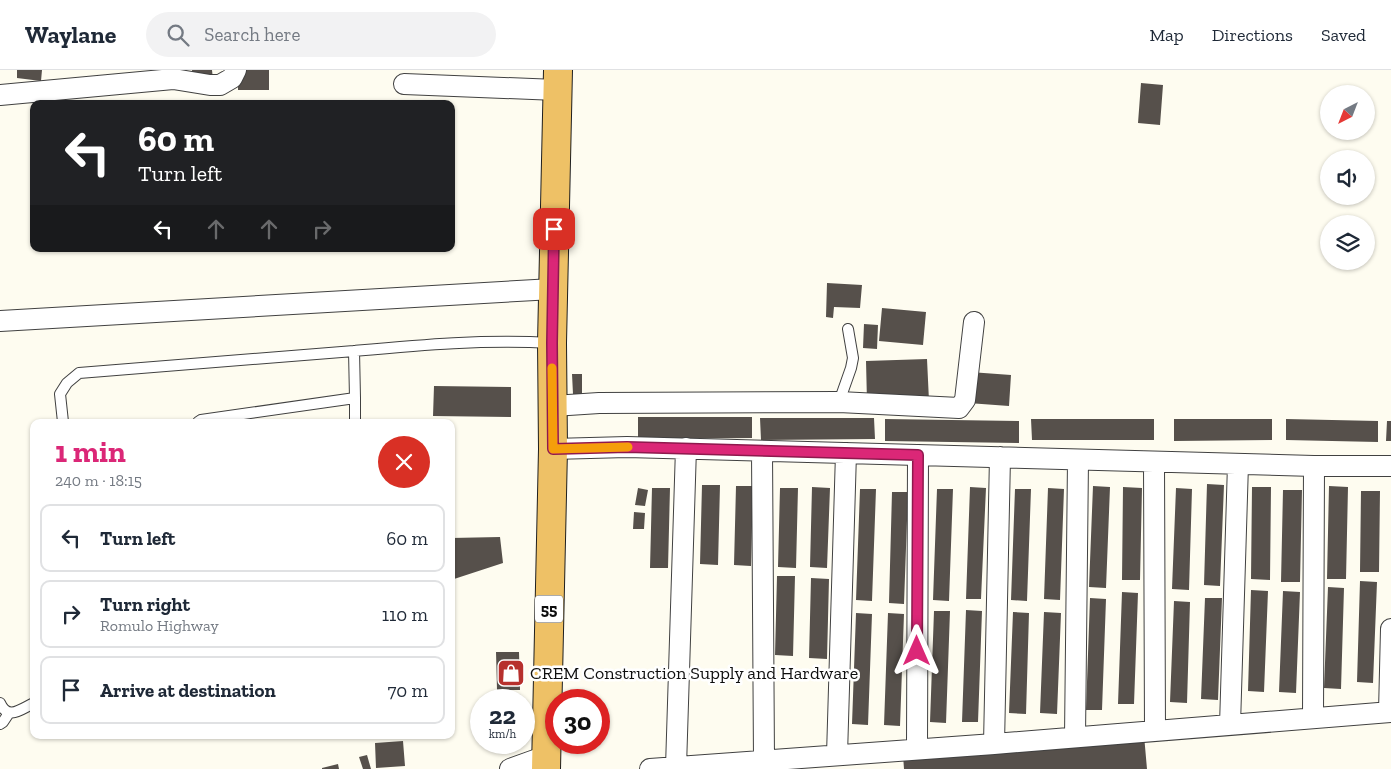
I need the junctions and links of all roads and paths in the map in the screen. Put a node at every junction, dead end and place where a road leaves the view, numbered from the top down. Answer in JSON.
{"nodes":[{"id":1,"x":236,"y":70,"type":"edge"},
{"id":2,"x":557,"y":80,"type":"edge"},
{"id":3,"x":404,"y":84,"type":"dead end"},
{"id":4,"x":0,"y":95,"type":"edge"},
{"id":5,"x":553,"y":289,"type":"junction"},
{"id":6,"x":0,"y":321,"type":"edge"},
{"id":7,"x":974,"y":322,"type":"dead end"},
{"id":8,"x":848,"y":330,"type":"dead end"},
{"id":9,"x":552,"y":343,"type":"junction"},
{"id":10,"x":354,"y":351,"type":"junction"},
{"id":11,"x":355,"y":398,"type":"junction"},
{"id":12,"x":839,"y":402,"type":"junction"},
{"id":13,"x":553,"y":406,"type":"junction"},
{"id":14,"x":63,"y":419,"type":"edge"},
{"id":15,"x":208,"y":419,"type":"edge"},
{"id":16,"x":355,"y":419,"type":"edge"},
{"id":17,"x":686,"y":448,"type":"junction"},
{"id":18,"x":553,"y":449,"type":"junction"},
{"id":19,"x":762,"y":451,"type":"junction"},
{"id":20,"x":846,"y":453,"type":"junction"},
{"id":21,"x":918,"y":455,"type":"junction"},
{"id":22,"x":1000,"y":458,"type":"junction"},
{"id":23,"x":1078,"y":460,"type":"junction"},
{"id":24,"x":1154,"y":462,"type":"junction"},
{"id":25,"x":1238,"y":464,"type":"junction"},
{"id":26,"x":1314,"y":466,"type":"junction"},
{"id":27,"x":1391,"y":466,"type":"edge"},
{"id":28,"x":1391,"y":629,"type":"edge"},
{"id":29,"x":0,"y":703,"type":"edge"},
{"id":30,"x":30,"y":705,"type":"edge"},
{"id":31,"x":1390,"y":712,"type":"edge"},
{"id":32,"x":9,"y":713,"type":"junction"},
{"id":33,"x":1313,"y":718,"type":"junction"},
{"id":34,"x":0,"y":724,"type":"edge"},
{"id":35,"x":1230,"y":725,"type":"junction"},
{"id":36,"x":1155,"y":730,"type":"junction"},
{"id":37,"x":1075,"y":737,"type":"junction"},
{"id":38,"x":994,"y":744,"type":"junction"},
{"id":39,"x":917,"y":749,"type":"junction"},
{"id":40,"x":837,"y":755,"type":"junction"},
{"id":41,"x":764,"y":760,"type":"junction"},
{"id":42,"x":546,"y":763,"type":"edge"},
{"id":43,"x":676,"y":767,"type":"junction"},
{"id":44,"x":510,"y":769,"type":"edge"},
{"id":45,"x":650,"y":769,"type":"edge"}],
"edges":[{"from":1,"to":4,"type":"street"},
{"from":2,"to":3,"type":"street"},
{"from":2,"to":5,"type":"highway","number":"55"},
{"from":5,"to":6,"type":"street"},
{"from":5,"to":9,"type":"highway","number":"55"},
{"from":7,"to":12,"type":"street"},
{"from":8,"to":12,"type":"lane"},
{"from":9,"to":10,"type":"lane"},
{"from":9,"to":13,"type":"highway","number":"55"},
{"from":10,"to":11,"type":"lane"},
{"from":10,"to":14,"type":"lane"},
{"from":11,"to":15,"type":"lane"},
{"from":11,"to":16,"type":"lane"},
{"from":12,"to":13,"type":"street"},
{"from":13,"to":18,"type":"highway","number":"55"},
{"from":17,"to":18,"type":"street"},
{"from":17,"to":19,"type":"street"},
{"from":17,"to":43,"type":"street"},
{"from":18,"to":42,"type":"highway","number":"55"},
{"from":19,"to":20,"type":"street"},
{"from":19,"to":41,"type":"street"},
{"from":20,"to":21,"type":"street"},
{"from":20,"to":40,"type":"street"},
{"from":21,"to":22,"type":"street"},
{"from":21,"to":39,"type":"street"},
{"from":22,"to":23,"type":"street"},
{"from":22,"to":38,"type":"street"},
{"from":23,"to":24,"type":"street"},
{"from":23,"to":37,"type":"street"},
{"from":24,"to":25,"type":"street"},
{"from":24,"to":36,"type":"street"},
{"from":25,"to":26,"type":"street"},
{"from":25,"to":35,"type":"street"},
{"from":26,"to":27,"type":"street"},
{"from":26,"to":33,"type":"street"},
{"from":28,"to":31,"type":"street"},
{"from":29,"to":32,"type":"lane"},
{"from":30,"to":32,"type":"lane"},
{"from":31,"to":33,"type":"street"},
{"from":32,"to":34,"type":"lane"},
{"from":33,"to":35,"type":"street"},
{"from":35,"to":36,"type":"street"},
{"from":36,"to":37,"type":"street"},
{"from":37,"to":38,"type":"street"},
{"from":38,"to":39,"type":"street"},
{"from":39,"to":40,"type":"street"},
{"from":40,"to":41,"type":"street"},
{"from":41,"to":43,"type":"street"},
{"from":42,"to":44,"type":"street"},
{"from":43,"to":45,"type":"street"}]}
